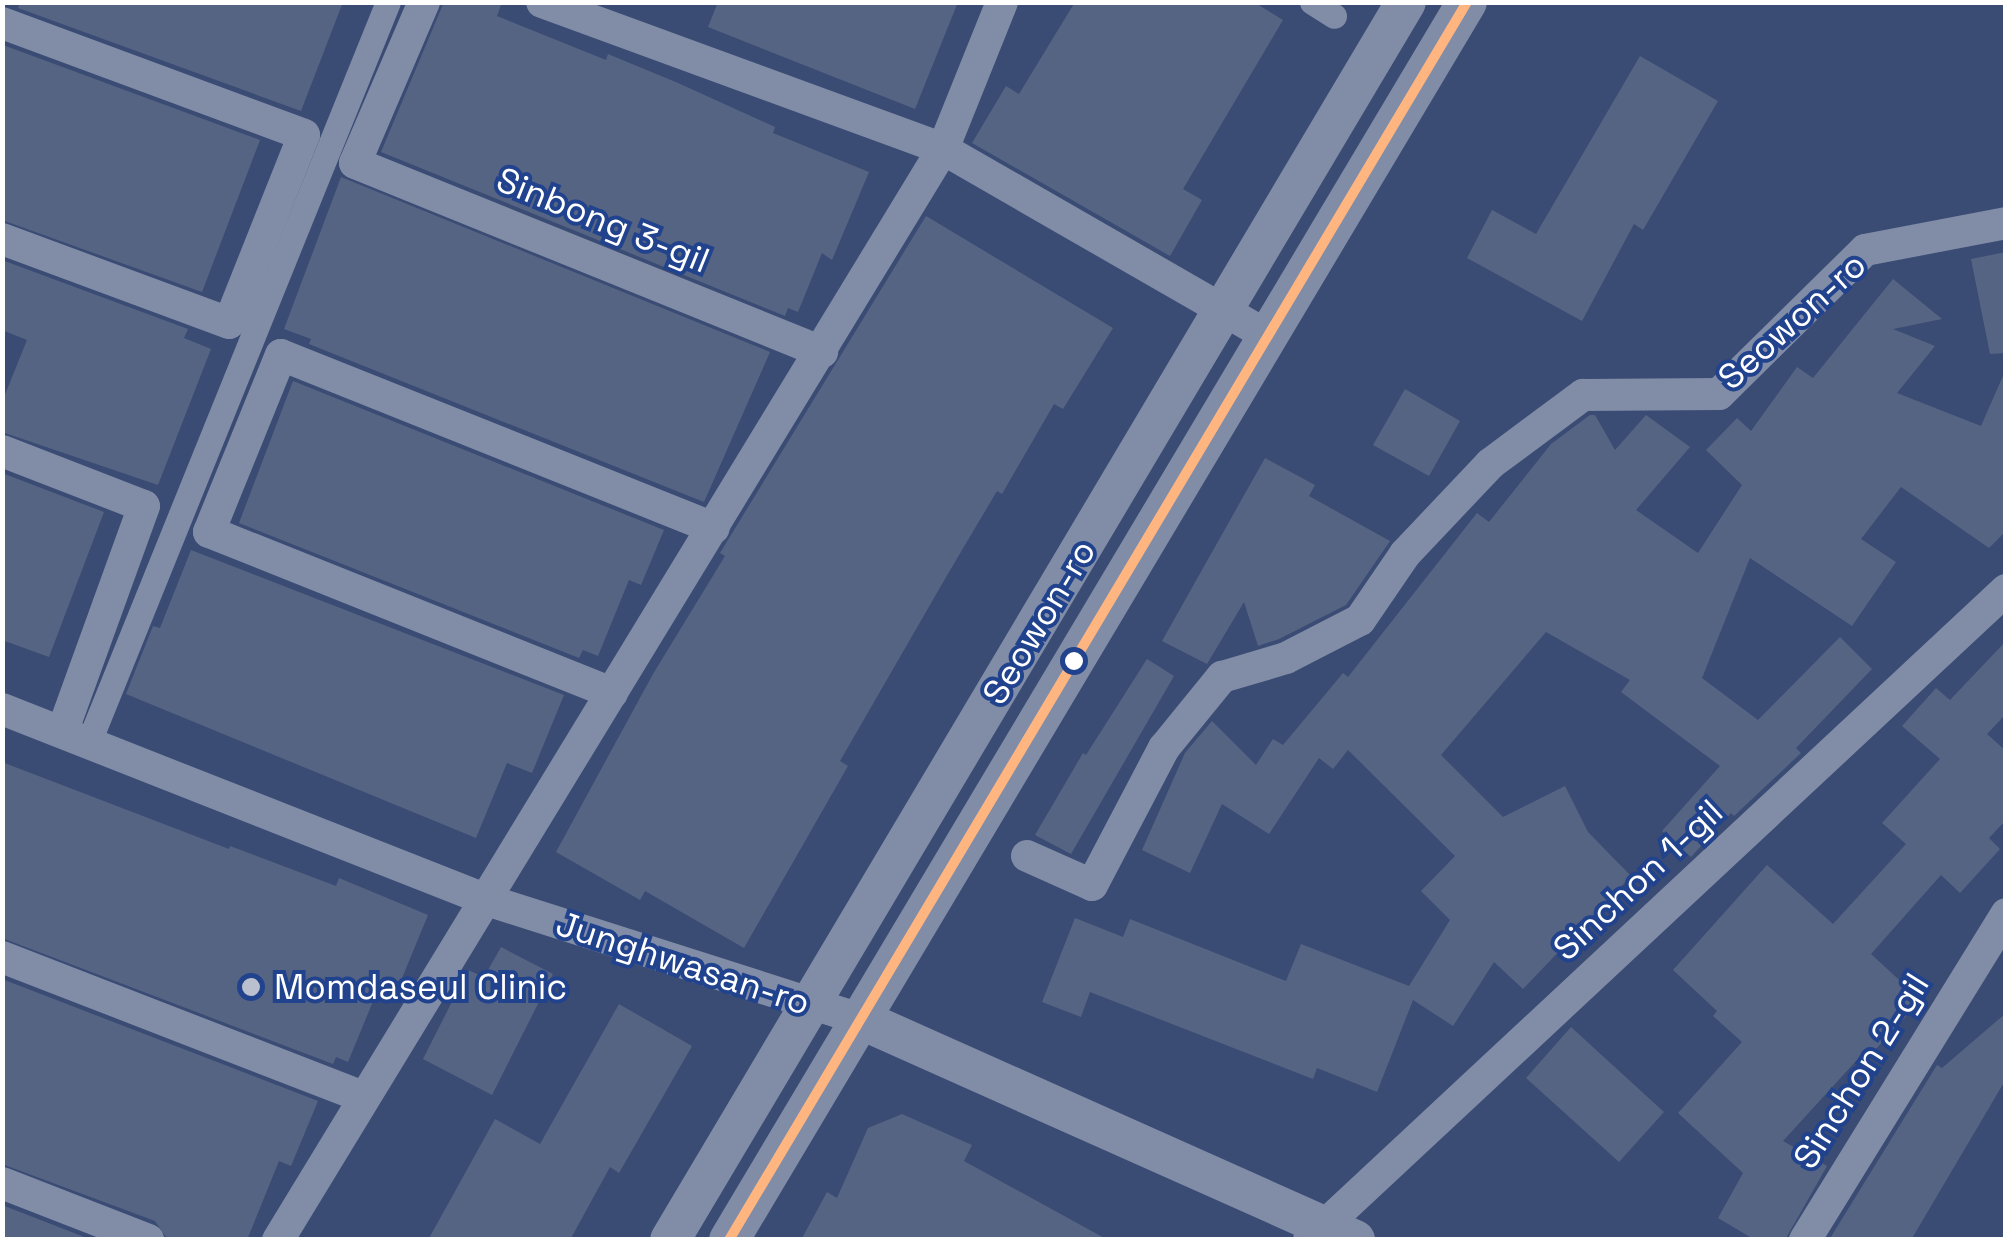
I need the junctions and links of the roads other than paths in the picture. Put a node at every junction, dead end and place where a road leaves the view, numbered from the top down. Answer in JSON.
{"nodes":[{"id":1,"x":388,"y":2,"type":"edge"},
{"id":2,"x":424,"y":2,"type":"edge"},
{"id":3,"x":542,"y":2,"type":"edge"},
{"id":4,"x":1002,"y":2,"type":"edge"},
{"id":5,"x":1406,"y":2,"type":"edge"},
{"id":6,"x":1467,"y":2,"type":"edge"},
{"id":7,"x":2,"y":22,"type":"edge"},
{"id":8,"x":944,"y":148,"type":"junction"},
{"id":9,"x":2006,"y":223,"type":"edge"},
{"id":10,"x":2,"y":239,"type":"edge"},
{"id":11,"x":1223,"y":310,"type":"junction"},
{"id":12,"x":1268,"y":336,"type":"junction"},
{"id":13,"x":822,"y":352,"type":"junction"},
{"id":14,"x":2,"y":452,"type":"edge"},
{"id":15,"x":714,"y":528,"type":"junction"},
{"id":16,"x":2006,"y":590,"type":"edge"},
{"id":17,"x":612,"y":693,"type":"junction"},
{"id":18,"x":2,"y":709,"type":"edge"},
{"id":19,"x":76,"y":738,"type":"junction"},
{"id":20,"x":1027,"y":856,"type":"dead end"},
{"id":21,"x":486,"y":900,"type":"junction"},
{"id":22,"x":2006,"y":914,"type":"edge"},
{"id":23,"x":1996,"y":949,"type":"edge"},
{"id":24,"x":2,"y":957,"type":"edge"},
{"id":25,"x":812,"y":1004,"type":"junction"},
{"id":26,"x":862,"y":1020,"type":"junction"},
{"id":27,"x":362,"y":1097,"type":"junction"},
{"id":28,"x":2,"y":1183,"type":"edge"},
{"id":29,"x":1329,"y":1235,"type":"edge"},
{"id":30,"x":148,"y":1240,"type":"edge"},
{"id":31,"x":278,"y":1240,"type":"edge"},
{"id":32,"x":670,"y":1240,"type":"edge"},
{"id":33,"x":729,"y":1240,"type":"edge"},
{"id":34,"x":1805,"y":1240,"type":"edge"}],
"edges":[{"from":1,"to":19,"type":"street"},
{"from":2,"to":13,"type":"street","name":"Sinbong 3-gil"},
{"from":3,"to":8,"type":"street"},
{"from":4,"to":8,"type":"street"},
{"from":5,"to":11,"type":"street","name":"Seowon-ro"},
{"from":6,"to":12,"type":"street","name":"Seowon-ro"},
{"from":7,"to":10,"type":"street"},
{"from":8,"to":11,"type":"street"},
{"from":8,"to":13,"type":"street"},
{"from":9,"to":20,"type":"street","name":"Seowon-ro"},
{"from":11,"to":12,"type":"street"},
{"from":11,"to":25,"type":"street","name":"Seowon-ro"},
{"from":12,"to":26,"type":"street","name":"Seowon-ro"},
{"from":13,"to":15,"type":"street"},
{"from":14,"to":19,"type":"street"},
{"from":15,"to":17,"type":"street"},
{"from":15,"to":17,"type":"street"},
{"from":16,"to":29,"type":"street","name":"Sinchon 1-gil"},
{"from":17,"to":21,"type":"street"},
{"from":18,"to":19,"type":"street","name":"Junghwasan-ro"},
{"from":19,"to":21,"type":"street","name":"Junghwasan-ro"},
{"from":21,"to":25,"type":"street","name":"Junghwasan-ro"},
{"from":21,"to":27,"type":"street"},
{"from":22,"to":23,"type":"street","name":"Sinchon 2-gil"},
{"from":23,"to":34,"type":"street","name":"Sinchon 2-gil"},
{"from":24,"to":27,"type":"street"},
{"from":25,"to":26,"type":"street","name":"Junghwasan-ro"},
{"from":25,"to":32,"type":"street","name":"Seowon-ro"},
{"from":26,"to":29,"type":"street","name":"Junghwasan-ro"},
{"from":26,"to":33,"type":"street","name":"Seowon-ro"},
{"from":27,"to":31,"type":"street"},
{"from":28,"to":30,"type":"street"}]}
